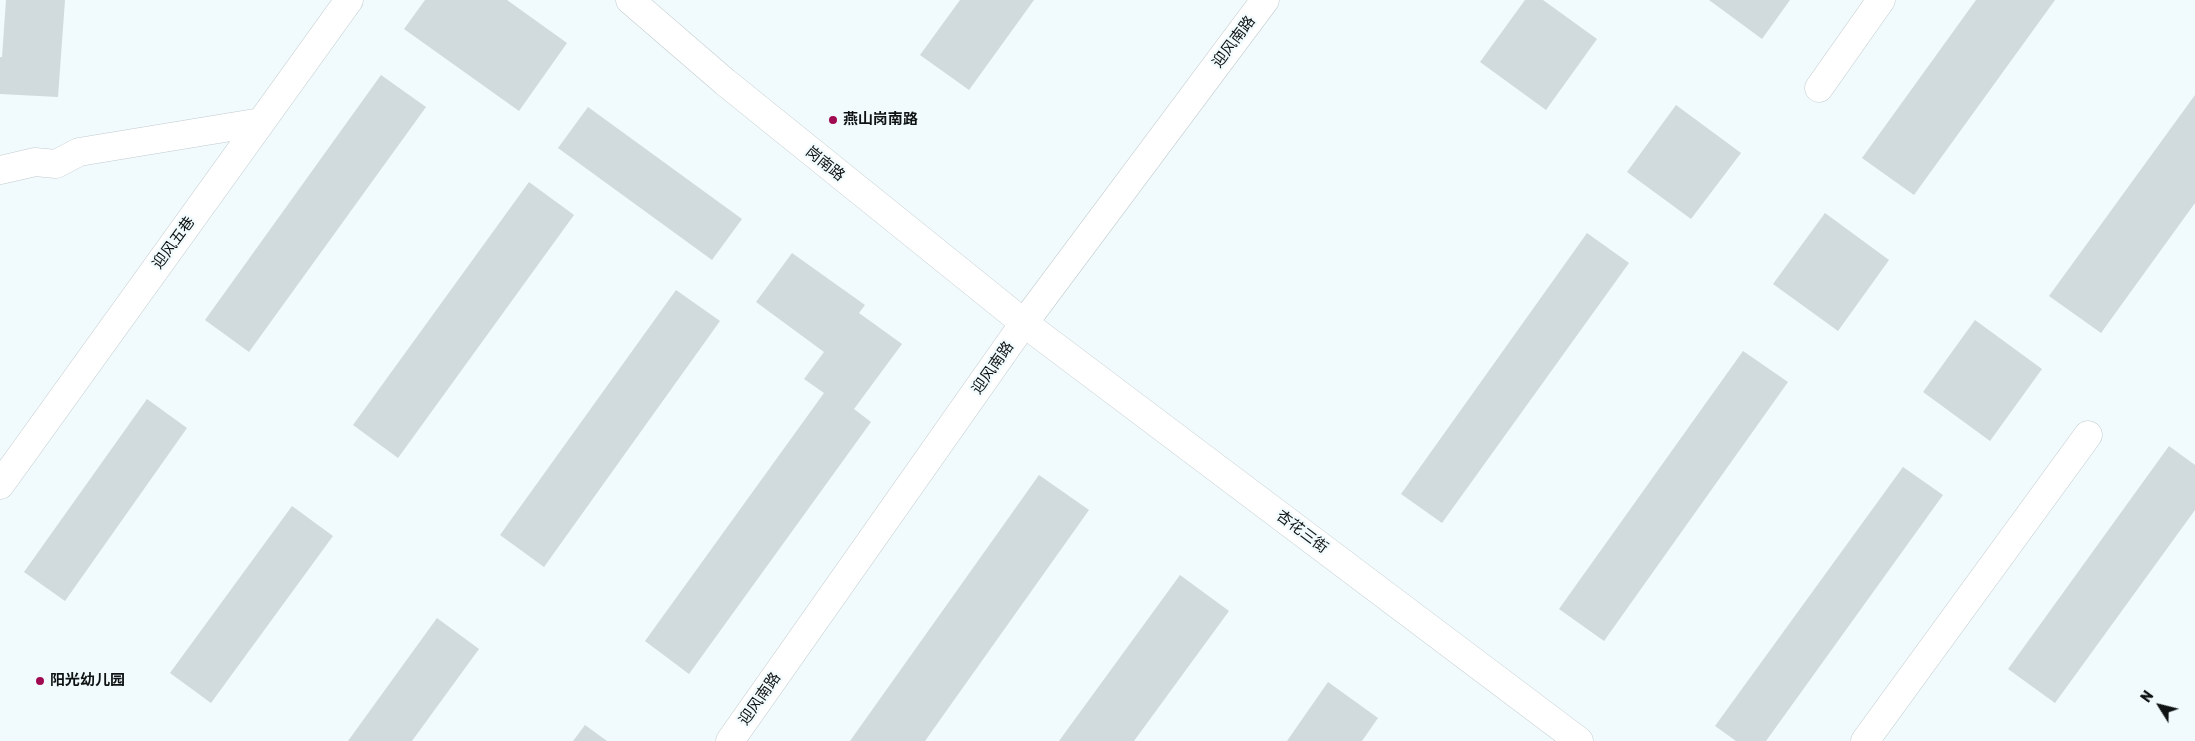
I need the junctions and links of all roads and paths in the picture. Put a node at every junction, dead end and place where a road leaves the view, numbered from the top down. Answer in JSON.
{"nodes":[{"id":1,"x":349,"y":0,"type":"edge"},
{"id":2,"x":630,"y":0,"type":"edge"},
{"id":3,"x":1265,"y":0,"type":"edge"},
{"id":4,"x":1881,"y":0,"type":"edge"},
{"id":5,"x":1819,"y":88,"type":"dead end"},
{"id":6,"x":261,"y":122,"type":"junction"},
{"id":7,"x":0,"y":170,"type":"edge"},
{"id":8,"x":1024,"y":323,"type":"junction"},
{"id":9,"x":2088,"y":435,"type":"dead end"},
{"id":10,"x":0,"y":485,"type":"edge"},
{"id":11,"x":730,"y":741,"type":"edge"},
{"id":12,"x":1579,"y":741,"type":"edge"},
{"id":13,"x":1865,"y":741,"type":"edge"}],
"edges":[{"from":1,"to":6,"type":"street","name":"迎风五巷"},
{"from":2,"to":8,"type":"street","name":"岗南路"},
{"from":3,"to":8,"type":"street","name":"迎风南路"},
{"from":4,"to":5,"type":"street"},
{"from":6,"to":7,"type":"street"},
{"from":6,"to":10,"type":"street","name":"迎风五巷"},
{"from":8,"to":11,"type":"street","name":"迎风南路"},
{"from":8,"to":12,"type":"street","name":"杏花三街"},
{"from":9,"to":13,"type":"street"}]}
